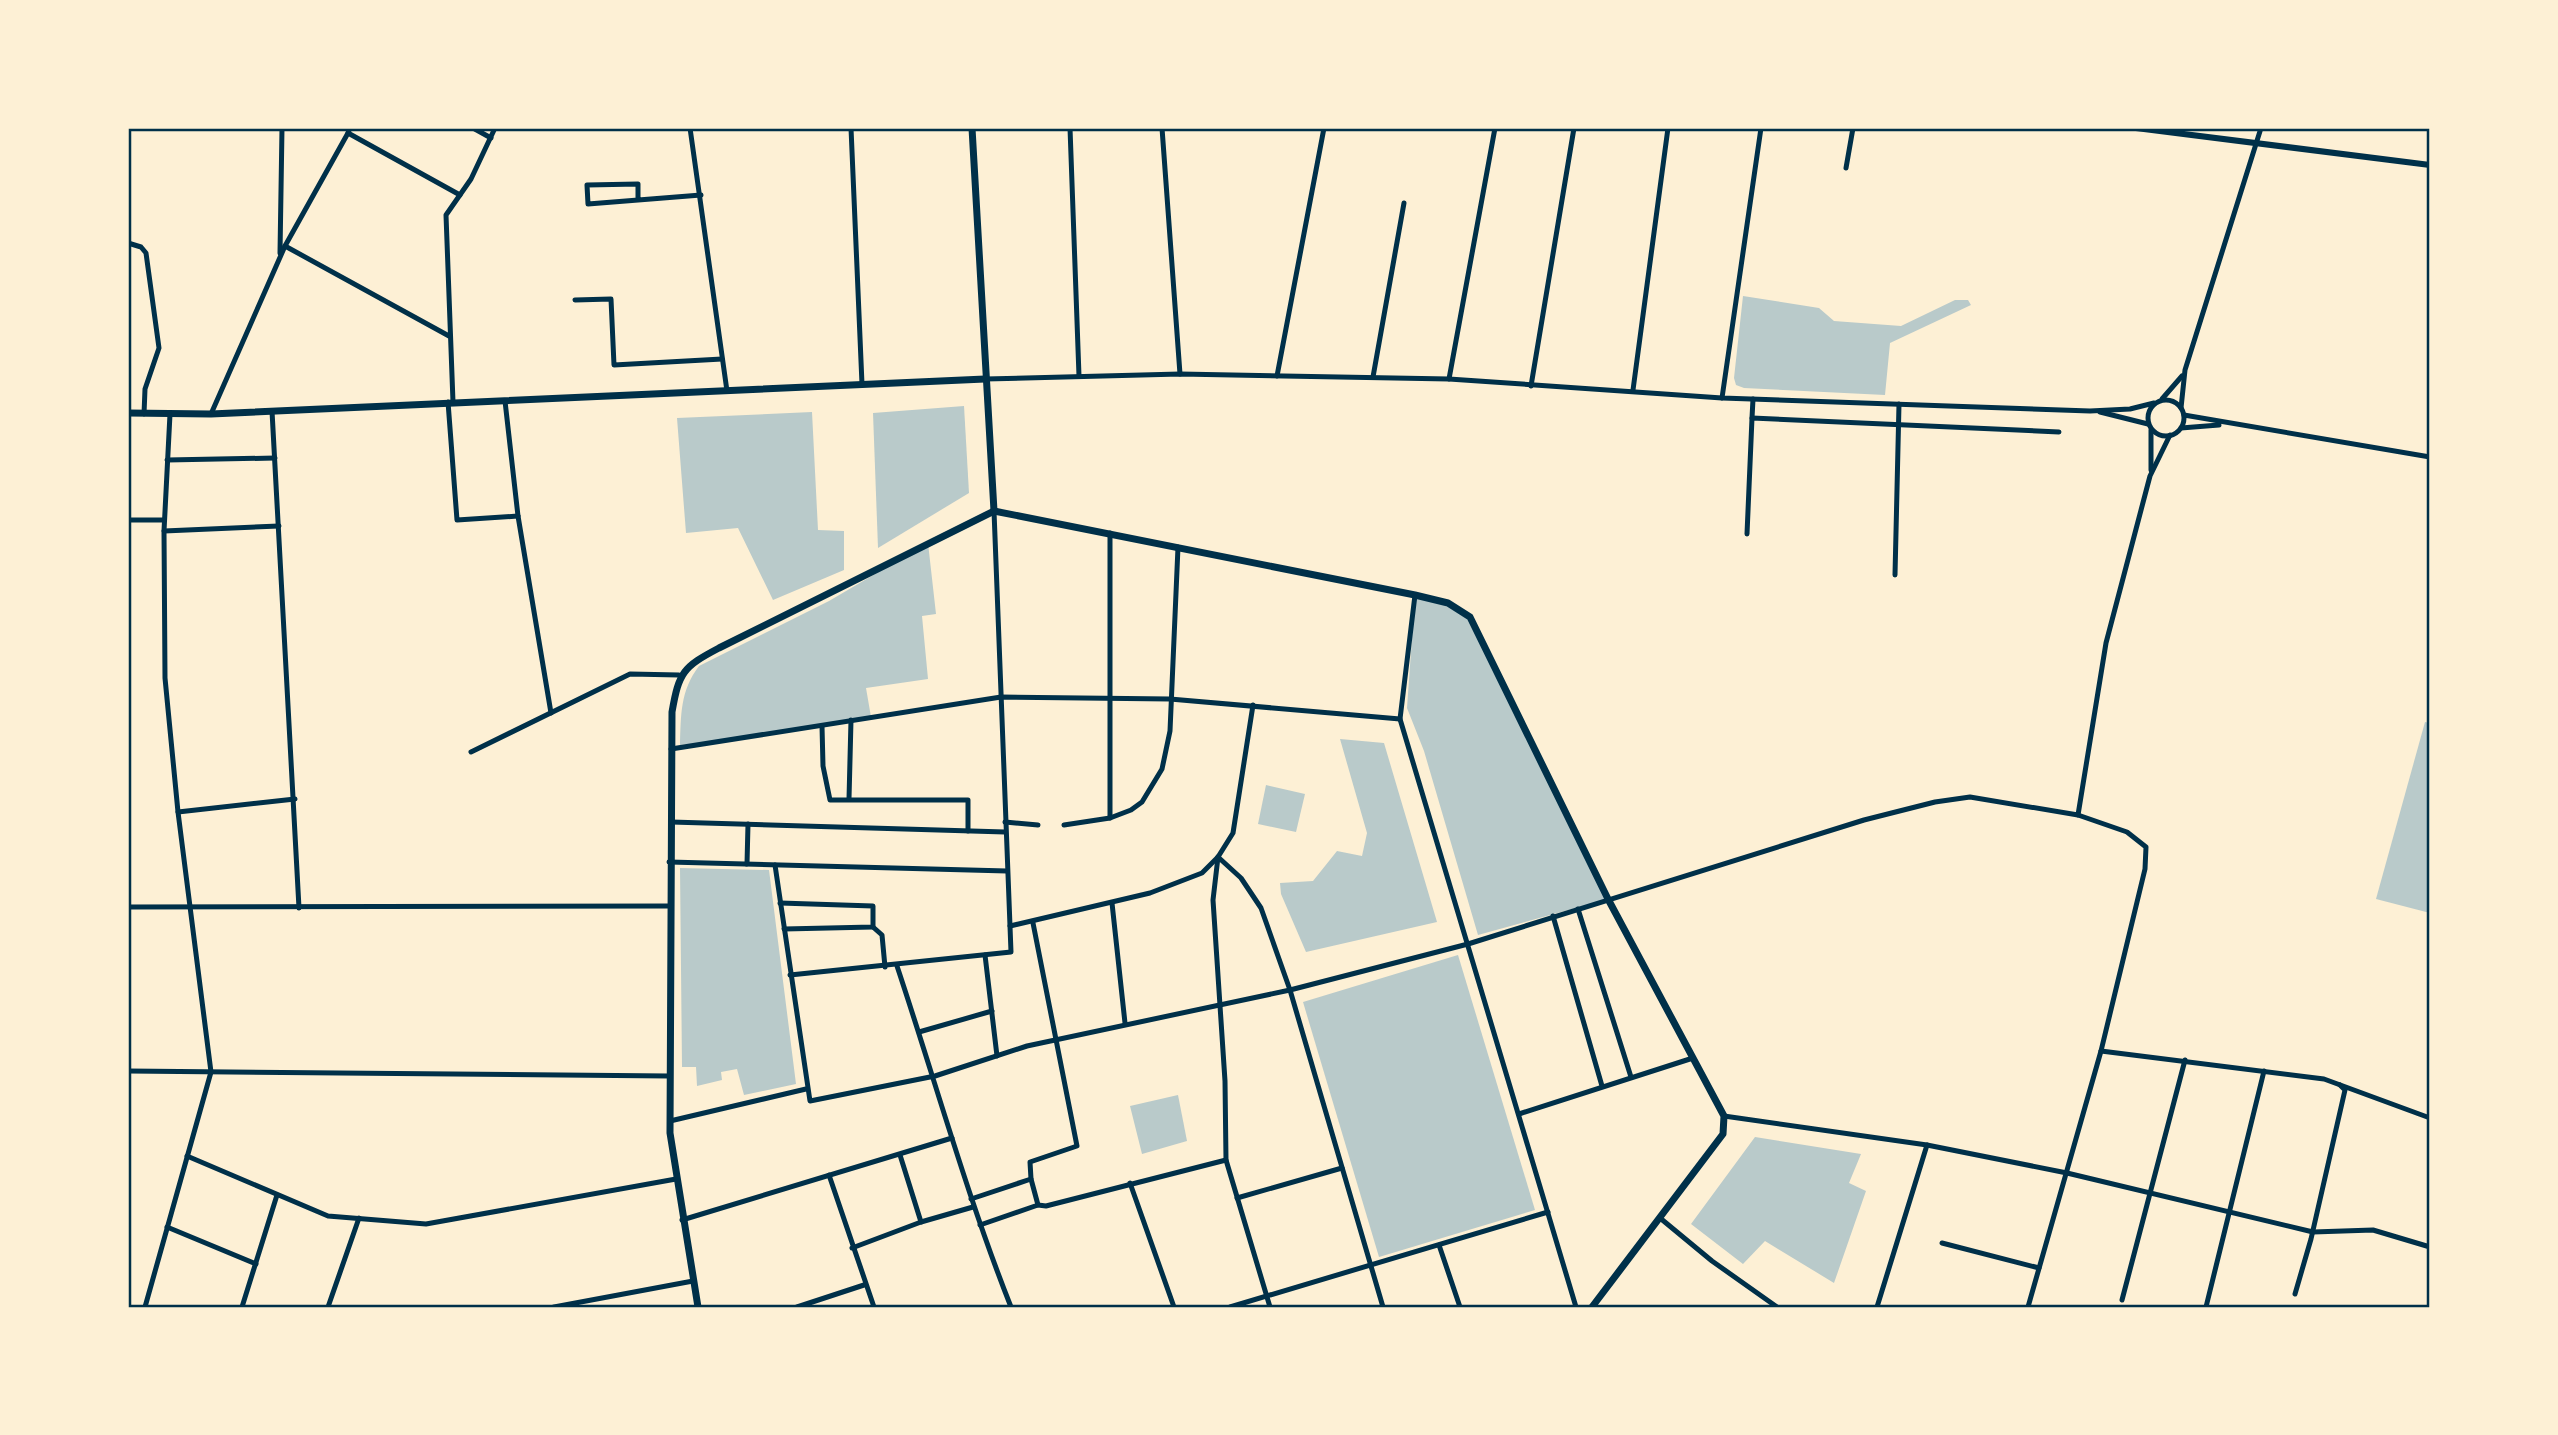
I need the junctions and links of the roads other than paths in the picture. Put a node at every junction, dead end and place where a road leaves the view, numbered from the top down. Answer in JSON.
{"nodes":[{"id":1,"x":282,"y":128,"type":"edge"},
{"id":2,"x":473,"y":128,"type":"edge"},
{"id":3,"x":495,"y":128,"type":"edge"},
{"id":4,"x":691,"y":128,"type":"edge"},
{"id":5,"x":851,"y":128,"type":"edge"},
{"id":6,"x":972,"y":128,"type":"edge"},
{"id":7,"x":1070,"y":128,"type":"edge"},
{"id":8,"x":1162,"y":128,"type":"edge"},
{"id":9,"x":1324,"y":128,"type":"edge"},
{"id":10,"x":1495,"y":128,"type":"edge"},
{"id":11,"x":1574,"y":128,"type":"edge"},
{"id":12,"x":1668,"y":128,"type":"edge"},
{"id":13,"x":1760,"y":128,"type":"edge"},
{"id":14,"x":1853,"y":128,"type":"edge"},
{"id":15,"x":2136,"y":128,"type":"edge"},
{"id":16,"x":2261,"y":128,"type":"edge"},
{"id":17,"x":349,"y":130,"type":"edge"},
{"id":18,"x":491,"y":138,"type":"junction"},
{"id":19,"x":2256,"y":144,"type":"junction"},
{"id":20,"x":2430,"y":166,"type":"edge"},
{"id":21,"x":1846,"y":167,"type":"dead end"},
{"id":22,"x":460,"y":195,"type":"junction"},
{"id":23,"x":701,"y":195,"type":"junction"},
{"id":24,"x":638,"y":198,"type":"junction"},
{"id":25,"x":1404,"y":203,"type":"dead end"},
{"id":26,"x":128,"y":243,"type":"edge"},
{"id":27,"x":285,"y":246,"type":"junction"},
{"id":28,"x":279,"y":260,"type":"junction"},
{"id":29,"x":575,"y":300,"type":"dead end"},
{"id":30,"x":449,"y":336,"type":"junction"},
{"id":31,"x":722,"y":359,"type":"junction"},
{"id":32,"x":2185,"y":370,"type":"junction"},
{"id":33,"x":1180,"y":374,"type":"junction"},
{"id":34,"x":1079,"y":376,"type":"junction"},
{"id":35,"x":1277,"y":376,"type":"junction"},
{"id":36,"x":1373,"y":377,"type":"junction"},
{"id":37,"x":985,"y":379,"type":"junction"},
{"id":38,"x":1449,"y":379,"type":"junction"},
{"id":39,"x":862,"y":384,"type":"junction"},
{"id":40,"x":1531,"y":386,"type":"junction"},
{"id":41,"x":1633,"y":390,"type":"junction"},
{"id":42,"x":727,"y":391,"type":"junction"},
{"id":43,"x":1722,"y":398,"type":"junction"},
{"id":44,"x":1752,"y":399,"type":"junction"},
{"id":45,"x":2162,"y":399,"type":"junction"},
{"id":46,"x":505,"y":401,"type":"junction"},
{"id":47,"x":450,"y":402,"type":"junction"},
{"id":48,"x":2154,"y":403,"type":"junction"},
{"id":49,"x":1899,"y":404,"type":"junction"},
{"id":50,"x":2181,"y":408,"type":"junction"},
{"id":51,"x":272,"y":411,"type":"junction"},
{"id":52,"x":2090,"y":411,"type":"junction"},
{"id":53,"x":128,"y":413,"type":"edge"},
{"id":54,"x":144,"y":414,"type":"junction"},
{"id":55,"x":170,"y":414,"type":"junction"},
{"id":56,"x":211,"y":414,"type":"junction"},
{"id":57,"x":2184,"y":415,"type":"junction"},
{"id":58,"x":1752,"y":418,"type":"junction"},
{"id":59,"x":1898,"y":425,"type":"junction"},
{"id":60,"x":2230,"y":425,"type":"junction"},
{"id":61,"x":2150,"y":427,"type":"junction"},
{"id":62,"x":2181,"y":428,"type":"junction"},
{"id":63,"x":2059,"y":432,"type":"dead end"},
{"id":64,"x":2170,"y":435,"type":"junction"},
{"id":65,"x":2430,"y":457,"type":"edge"},
{"id":66,"x":275,"y":458,"type":"junction"},
{"id":67,"x":167,"y":460,"type":"junction"},
{"id":68,"x":2150,"y":476,"type":"junction"},
{"id":69,"x":994,"y":511,"type":"junction"},
{"id":70,"x":518,"y":516,"type":"junction"},
{"id":71,"x":128,"y":520,"type":"edge"},
{"id":72,"x":164,"y":520,"type":"junction"},
{"id":73,"x":279,"y":526,"type":"junction"},
{"id":74,"x":164,"y":531,"type":"junction"},
{"id":75,"x":1110,"y":533,"type":"junction"},
{"id":76,"x":1747,"y":534,"type":"dead end"},
{"id":77,"x":1178,"y":547,"type":"junction"},
{"id":78,"x":1895,"y":575,"type":"dead end"},
{"id":79,"x":1415,"y":595,"type":"junction"},
{"id":80,"x":679,"y":675,"type":"junction"},
{"id":81,"x":1001,"y":696,"type":"junction"},
{"id":82,"x":1110,"y":696,"type":"junction"},
{"id":83,"x":1170,"y":699,"type":"junction"},
{"id":84,"x":1254,"y":705,"type":"junction"},
{"id":85,"x":551,"y":713,"type":"junction"},
{"id":86,"x":1400,"y":719,"type":"junction"},
{"id":87,"x":852,"y":720,"type":"junction"},
{"id":88,"x":822,"y":726,"type":"junction"},
{"id":89,"x":671,"y":749,"type":"junction"},
{"id":90,"x":471,"y":752,"type":"dead end"},
{"id":91,"x":295,"y":799,"type":"junction"},
{"id":92,"x":849,"y":799,"type":"junction"},
{"id":93,"x":178,"y":812,"type":"junction"},
{"id":94,"x":2078,"y":815,"type":"junction"},
{"id":95,"x":1110,"y":818,"type":"junction"},
{"id":96,"x":671,"y":822,"type":"junction"},
{"id":97,"x":1005,"y":822,"type":"junction"},
{"id":98,"x":748,"y":824,"type":"junction"},
{"id":99,"x":1038,"y":825,"type":"dead end"},
{"id":100,"x":1064,"y":825,"type":"dead end"},
{"id":101,"x":968,"y":831,"type":"junction"},
{"id":102,"x":1005,"y":832,"type":"junction"},
{"id":103,"x":1218,"y":858,"type":"junction"},
{"id":104,"x":670,"y":862,"type":"junction"},
{"id":105,"x":747,"y":864,"type":"junction"},
{"id":106,"x":775,"y":865,"type":"junction"},
{"id":107,"x":1007,"y":871,"type":"junction"},
{"id":108,"x":1608,"y":899,"type":"junction"},
{"id":109,"x":1112,"y":903,"type":"junction"},
{"id":110,"x":780,"y":904,"type":"junction"},
{"id":111,"x":128,"y":906,"type":"edge"},
{"id":112,"x":670,"y":906,"type":"junction"},
{"id":113,"x":190,"y":908,"type":"junction"},
{"id":114,"x":299,"y":908,"type":"junction"},
{"id":115,"x":1578,"y":908,"type":"junction"},
{"id":116,"x":1553,"y":916,"type":"junction"},
{"id":117,"x":1033,"y":923,"type":"junction"},
{"id":118,"x":1010,"y":926,"type":"junction"},
{"id":119,"x":873,"y":927,"type":"junction"},
{"id":120,"x":784,"y":929,"type":"junction"},
{"id":121,"x":1468,"y":944,"type":"junction"},
{"id":122,"x":985,"y":956,"type":"junction"},
{"id":123,"x":897,"y":966,"type":"junction"},
{"id":124,"x":885,"y":967,"type":"junction"},
{"id":125,"x":790,"y":975,"type":"junction"},
{"id":126,"x":1290,"y":990,"type":"junction"},
{"id":127,"x":1219,"y":1004,"type":"junction"},
{"id":128,"x":992,"y":1011,"type":"junction"},
{"id":129,"x":1125,"y":1023,"type":"junction"},
{"id":130,"x":919,"y":1032,"type":"junction"},
{"id":131,"x":1058,"y":1040,"type":"junction"},
{"id":132,"x":2101,"y":1051,"type":"junction"},
{"id":133,"x":997,"y":1056,"type":"junction"},
{"id":134,"x":1693,"y":1058,"type":"junction"},
{"id":135,"x":2185,"y":1060,"type":"junction"},
{"id":136,"x":128,"y":1071,"type":"edge"},
{"id":137,"x":2264,"y":1071,"type":"junction"},
{"id":138,"x":211,"y":1072,"type":"junction"},
{"id":139,"x":669,"y":1076,"type":"junction"},
{"id":140,"x":934,"y":1076,"type":"junction"},
{"id":141,"x":1631,"y":1077,"type":"junction"},
{"id":142,"x":2338,"y":1083,"type":"junction"},
{"id":143,"x":1602,"y":1086,"type":"junction"},
{"id":144,"x":806,"y":1089,"type":"junction"},
{"id":145,"x":1519,"y":1114,"type":"junction"},
{"id":146,"x":1724,"y":1116,"type":"junction"},
{"id":147,"x":2430,"y":1118,"type":"edge"},
{"id":148,"x":670,"y":1121,"type":"junction"},
{"id":149,"x":952,"y":1138,"type":"junction"},
{"id":150,"x":1927,"y":1145,"type":"junction"},
{"id":151,"x":900,"y":1155,"type":"junction"},
{"id":152,"x":187,"y":1156,"type":"junction"},
{"id":153,"x":1226,"y":1160,"type":"junction"},
{"id":154,"x":1342,"y":1168,"type":"junction"},
{"id":155,"x":2067,"y":1173,"type":"junction"},
{"id":156,"x":829,"y":1175,"type":"junction"},
{"id":157,"x":1031,"y":1179,"type":"junction"},
{"id":158,"x":676,"y":1180,"type":"junction"},
{"id":159,"x":1130,"y":1183,"type":"junction"},
{"id":160,"x":2151,"y":1194,"type":"junction"},
{"id":161,"x":277,"y":1195,"type":"junction"},
{"id":162,"x":1237,"y":1198,"type":"junction"},
{"id":163,"x":971,"y":1199,"type":"junction"},
{"id":164,"x":1038,"y":1205,"type":"junction"},
{"id":165,"x":973,"y":1207,"type":"junction"},
{"id":166,"x":1548,"y":1212,"type":"junction"},
{"id":167,"x":2232,"y":1214,"type":"junction"},
{"id":168,"x":359,"y":1218,"type":"junction"},
{"id":169,"x":1660,"y":1218,"type":"junction"},
{"id":170,"x":682,"y":1220,"type":"junction"},
{"id":171,"x":921,"y":1222,"type":"junction"},
{"id":172,"x":980,"y":1224,"type":"junction"},
{"id":173,"x":167,"y":1227,"type":"junction"},
{"id":174,"x":2313,"y":1232,"type":"junction"},
{"id":175,"x":1942,"y":1243,"type":"dead end"},
{"id":176,"x":1439,"y":1244,"type":"junction"},
{"id":177,"x":2430,"y":1247,"type":"edge"},
{"id":178,"x":852,"y":1248,"type":"junction"},
{"id":179,"x":256,"y":1264,"type":"junction"},
{"id":180,"x":1371,"y":1265,"type":"junction"},
{"id":181,"x":2039,"y":1268,"type":"junction"},
{"id":182,"x":693,"y":1281,"type":"junction"},
{"id":183,"x":864,"y":1285,"type":"junction"},
{"id":184,"x":2295,"y":1294,"type":"dead end"},
{"id":185,"x":1267,"y":1297,"type":"junction"},
{"id":186,"x":2122,"y":1300,"type":"dead end"},
{"id":187,"x":145,"y":1307,"type":"edge"},
{"id":188,"x":242,"y":1307,"type":"edge"},
{"id":189,"x":328,"y":1307,"type":"edge"},
{"id":190,"x":554,"y":1307,"type":"edge"},
{"id":191,"x":698,"y":1307,"type":"edge"},
{"id":192,"x":797,"y":1307,"type":"edge"},
{"id":193,"x":874,"y":1307,"type":"edge"},
{"id":194,"x":1011,"y":1307,"type":"edge"},
{"id":195,"x":1174,"y":1307,"type":"edge"},
{"id":196,"x":1230,"y":1307,"type":"edge"},
{"id":197,"x":1270,"y":1307,"type":"edge"},
{"id":198,"x":1383,"y":1307,"type":"edge"},
{"id":199,"x":1460,"y":1307,"type":"edge"},
{"id":200,"x":1576,"y":1307,"type":"edge"},
{"id":201,"x":1592,"y":1307,"type":"edge"},
{"id":202,"x":1777,"y":1307,"type":"edge"},
{"id":203,"x":1877,"y":1307,"type":"edge"},
{"id":204,"x":2028,"y":1307,"type":"edge"},
{"id":205,"x":2206,"y":1307,"type":"edge"}],
"edges":[{"from":1,"to":28,"type":"street"},
{"from":2,"to":18,"type":"street"},
{"from":3,"to":18,"type":"street"},
{"from":4,"to":23,"type":"street"},
{"from":5,"to":39,"type":"street"},
{"from":6,"to":37,"type":"main road"},
{"from":7,"to":34,"type":"street"},
{"from":8,"to":33,"type":"street"},
{"from":9,"to":35,"type":"street"},
{"from":10,"to":38,"type":"street"},
{"from":11,"to":40,"type":"street"},
{"from":12,"to":41,"type":"street"},
{"from":13,"to":43,"type":"street"},
{"from":14,"to":21,"type":"street"},
{"from":15,"to":19,"type":"street"},
{"from":16,"to":19,"type":"street"},
{"from":17,"to":22,"type":"street"},
{"from":17,"to":27,"type":"street"},
{"from":18,"to":22,"type":"street"},
{"from":19,"to":20,"type":"street"},
{"from":19,"to":32,"type":"street"},
{"from":22,"to":30,"type":"street"},
{"from":23,"to":24,"type":"street"},
{"from":23,"to":31,"type":"street"},
{"from":24,"to":24,"type":"street"},
{"from":25,"to":36,"type":"street"},
{"from":26,"to":54,"type":"street"},
{"from":27,"to":28,"type":"street"},
{"from":27,"to":30,"type":"street"},
{"from":28,"to":56,"type":"street"},
{"from":29,"to":31,"type":"street"},
{"from":30,"to":47,"type":"street"},
{"from":31,"to":42,"type":"street"},
{"from":32,"to":45,"type":"street"},
{"from":32,"to":50,"type":"street"},
{"from":33,"to":34,"type":"street"},
{"from":33,"to":35,"type":"street"},
{"from":34,"to":37,"type":"street"},
{"from":35,"to":36,"type":"street"},
{"from":36,"to":38,"type":"street"},
{"from":37,"to":39,"type":"main road"},
{"from":37,"to":69,"type":"main road"},
{"from":38,"to":40,"type":"street"},
{"from":39,"to":42,"type":"main road"},
{"from":40,"to":41,"type":"street"},
{"from":41,"to":43,"type":"street"},
{"from":42,"to":46,"type":"main road"},
{"from":43,"to":44,"type":"street"},
{"from":44,"to":49,"type":"street"},
{"from":44,"to":58,"type":"street"},
{"from":45,"to":48,"type":"street"},
{"from":45,"to":50,"type":"street"},
{"from":46,"to":47,"type":"main road"},
{"from":46,"to":70,"type":"street"},
{"from":47,"to":51,"type":"main road"},
{"from":47,"to":70,"type":"street"},
{"from":48,"to":52,"type":"street"},
{"from":48,"to":61,"type":"street"},
{"from":49,"to":52,"type":"street"},
{"from":49,"to":59,"type":"street"},
{"from":50,"to":57,"type":"street"},
{"from":51,"to":56,"type":"main road"},
{"from":51,"to":66,"type":"street"},
{"from":52,"to":61,"type":"street"},
{"from":53,"to":54,"type":"main road"},
{"from":54,"to":55,"type":"main road"},
{"from":55,"to":56,"type":"main road"},
{"from":55,"to":67,"type":"street"},
{"from":57,"to":60,"type":"street"},
{"from":57,"to":62,"type":"street"},
{"from":58,"to":59,"type":"street"},
{"from":58,"to":76,"type":"street"},
{"from":59,"to":63,"type":"street"},
{"from":59,"to":78,"type":"street"},
{"from":60,"to":62,"type":"street"},
{"from":60,"to":65,"type":"street"},
{"from":61,"to":64,"type":"street"},
{"from":61,"to":68,"type":"street"},
{"from":62,"to":64,"type":"street"},
{"from":64,"to":68,"type":"street"},
{"from":66,"to":67,"type":"street"},
{"from":66,"to":73,"type":"street"},
{"from":67,"to":72,"type":"street"},
{"from":68,"to":94,"type":"street"},
{"from":69,"to":75,"type":"main road"},
{"from":69,"to":80,"type":"main road"},
{"from":69,"to":81,"type":"street"},
{"from":70,"to":85,"type":"street"},
{"from":71,"to":72,"type":"street"},
{"from":72,"to":74,"type":"street"},
{"from":73,"to":74,"type":"street"},
{"from":73,"to":91,"type":"street"},
{"from":74,"to":93,"type":"street"},
{"from":75,"to":77,"type":"main road"},
{"from":75,"to":82,"type":"street"},
{"from":77,"to":79,"type":"main road"},
{"from":77,"to":83,"type":"street"},
{"from":79,"to":86,"type":"street"},
{"from":79,"to":108,"type":"main road"},
{"from":80,"to":85,"type":"street"},
{"from":80,"to":89,"type":"main road"},
{"from":81,"to":82,"type":"street"},
{"from":81,"to":87,"type":"street"},
{"from":81,"to":97,"type":"street"},
{"from":82,"to":83,"type":"street"},
{"from":82,"to":95,"type":"street"},
{"from":83,"to":84,"type":"street"},
{"from":83,"to":95,"type":"street"},
{"from":84,"to":86,"type":"street"},
{"from":84,"to":103,"type":"street"},
{"from":85,"to":90,"type":"street"},
{"from":86,"to":121,"type":"street"},
{"from":87,"to":88,"type":"street"},
{"from":87,"to":92,"type":"street"},
{"from":88,"to":89,"type":"street"},
{"from":88,"to":92,"type":"street"},
{"from":89,"to":96,"type":"main road"},
{"from":91,"to":93,"type":"street"},
{"from":91,"to":114,"type":"street"},
{"from":92,"to":101,"type":"street"},
{"from":93,"to":113,"type":"street"},
{"from":94,"to":108,"type":"street"},
{"from":94,"to":132,"type":"street"},
{"from":95,"to":100,"type":"street"},
{"from":96,"to":98,"type":"street"},
{"from":96,"to":104,"type":"main road"},
{"from":97,"to":99,"type":"street"},
{"from":97,"to":102,"type":"street"},
{"from":98,"to":101,"type":"street"},
{"from":98,"to":105,"type":"street"},
{"from":101,"to":102,"type":"street"},
{"from":102,"to":107,"type":"street"},
{"from":103,"to":109,"type":"street"},
{"from":103,"to":126,"type":"street"},
{"from":103,"to":127,"type":"street"},
{"from":104,"to":105,"type":"street"},
{"from":104,"to":112,"type":"main road"},
{"from":105,"to":106,"type":"street"},
{"from":106,"to":107,"type":"street"},
{"from":106,"to":110,"type":"street"},
{"from":107,"to":118,"type":"street"},
{"from":108,"to":115,"type":"street"},
{"from":108,"to":134,"type":"main road"},
{"from":109,"to":117,"type":"street"},
{"from":109,"to":129,"type":"street"},
{"from":110,"to":119,"type":"street"},
{"from":110,"to":120,"type":"street"},
{"from":111,"to":113,"type":"street"},
{"from":112,"to":114,"type":"street"},
{"from":112,"to":139,"type":"main road"},
{"from":113,"to":114,"type":"street"},
{"from":113,"to":138,"type":"street"},
{"from":115,"to":116,"type":"street"},
{"from":115,"to":141,"type":"street"},
{"from":116,"to":121,"type":"street"},
{"from":116,"to":143,"type":"street"},
{"from":117,"to":118,"type":"street"},
{"from":117,"to":131,"type":"street"},
{"from":118,"to":122,"type":"street"},
{"from":119,"to":120,"type":"street"},
{"from":119,"to":124,"type":"street"},
{"from":120,"to":125,"type":"street"},
{"from":121,"to":126,"type":"street"},
{"from":121,"to":145,"type":"street"},
{"from":122,"to":123,"type":"street"},
{"from":122,"to":128,"type":"street"},
{"from":123,"to":124,"type":"street"},
{"from":123,"to":130,"type":"street"},
{"from":124,"to":125,"type":"street"},
{"from":125,"to":144,"type":"street"},
{"from":126,"to":127,"type":"street"},
{"from":126,"to":154,"type":"street"},
{"from":127,"to":129,"type":"street"},
{"from":127,"to":153,"type":"street"},
{"from":128,"to":130,"type":"street"},
{"from":128,"to":133,"type":"street"},
{"from":129,"to":131,"type":"street"},
{"from":130,"to":140,"type":"street"},
{"from":131,"to":133,"type":"street"},
{"from":131,"to":157,"type":"street"},
{"from":132,"to":135,"type":"street"},
{"from":132,"to":155,"type":"street"},
{"from":133,"to":140,"type":"street"},
{"from":134,"to":141,"type":"street"},
{"from":134,"to":146,"type":"main road"},
{"from":135,"to":137,"type":"street"},
{"from":135,"to":160,"type":"street"},
{"from":136,"to":138,"type":"street"},
{"from":137,"to":142,"type":"street"},
{"from":137,"to":167,"type":"street"},
{"from":138,"to":139,"type":"street"},
{"from":138,"to":152,"type":"street"},
{"from":139,"to":148,"type":"main road"},
{"from":140,"to":144,"type":"street"},
{"from":140,"to":149,"type":"street"},
{"from":141,"to":143,"type":"street"},
{"from":142,"to":147,"type":"street"},
{"from":142,"to":174,"type":"street"},
{"from":143,"to":145,"type":"street"},
{"from":144,"to":148,"type":"street"},
{"from":145,"to":166,"type":"street"},
{"from":146,"to":150,"type":"street"},
{"from":146,"to":169,"type":"main road"},
{"from":148,"to":158,"type":"main road"},
{"from":149,"to":151,"type":"street"},
{"from":149,"to":163,"type":"street"},
{"from":150,"to":155,"type":"street"},
{"from":150,"to":203,"type":"street"},
{"from":151,"to":156,"type":"street"},
{"from":151,"to":171,"type":"street"},
{"from":152,"to":161,"type":"street"},
{"from":152,"to":173,"type":"street"},
{"from":153,"to":159,"type":"street"},
{"from":153,"to":162,"type":"street"},
{"from":154,"to":162,"type":"street"},
{"from":154,"to":180,"type":"street"},
{"from":155,"to":160,"type":"street"},
{"from":155,"to":181,"type":"street"},
{"from":156,"to":170,"type":"street"},
{"from":156,"to":178,"type":"street"},
{"from":157,"to":163,"type":"street"},
{"from":157,"to":164,"type":"street"},
{"from":158,"to":168,"type":"street"},
{"from":158,"to":170,"type":"main road"},
{"from":159,"to":164,"type":"street"},
{"from":159,"to":195,"type":"street"},
{"from":160,"to":167,"type":"street"},
{"from":160,"to":186,"type":"street"},
{"from":161,"to":168,"type":"street"},
{"from":161,"to":179,"type":"street"},
{"from":162,"to":185,"type":"street"},
{"from":163,"to":165,"type":"street"},
{"from":164,"to":172,"type":"street"},
{"from":165,"to":171,"type":"street"},
{"from":165,"to":172,"type":"street"},
{"from":166,"to":176,"type":"street"},
{"from":166,"to":200,"type":"street"},
{"from":167,"to":174,"type":"street"},
{"from":167,"to":205,"type":"street"},
{"from":168,"to":189,"type":"street"},
{"from":169,"to":201,"type":"main road"},
{"from":169,"to":202,"type":"street"},
{"from":170,"to":182,"type":"main road"},
{"from":171,"to":178,"type":"street"},
{"from":172,"to":194,"type":"street"},
{"from":173,"to":179,"type":"street"},
{"from":173,"to":187,"type":"street"},
{"from":174,"to":177,"type":"street"},
{"from":174,"to":184,"type":"street"},
{"from":175,"to":181,"type":"street"},
{"from":176,"to":180,"type":"street"},
{"from":176,"to":199,"type":"street"},
{"from":178,"to":183,"type":"street"},
{"from":179,"to":188,"type":"street"},
{"from":180,"to":185,"type":"street"},
{"from":180,"to":198,"type":"street"},
{"from":181,"to":204,"type":"street"},
{"from":182,"to":190,"type":"street"},
{"from":182,"to":191,"type":"main road"},
{"from":183,"to":192,"type":"street"},
{"from":183,"to":193,"type":"street"},
{"from":185,"to":196,"type":"street"},
{"from":185,"to":197,"type":"street"}]}
